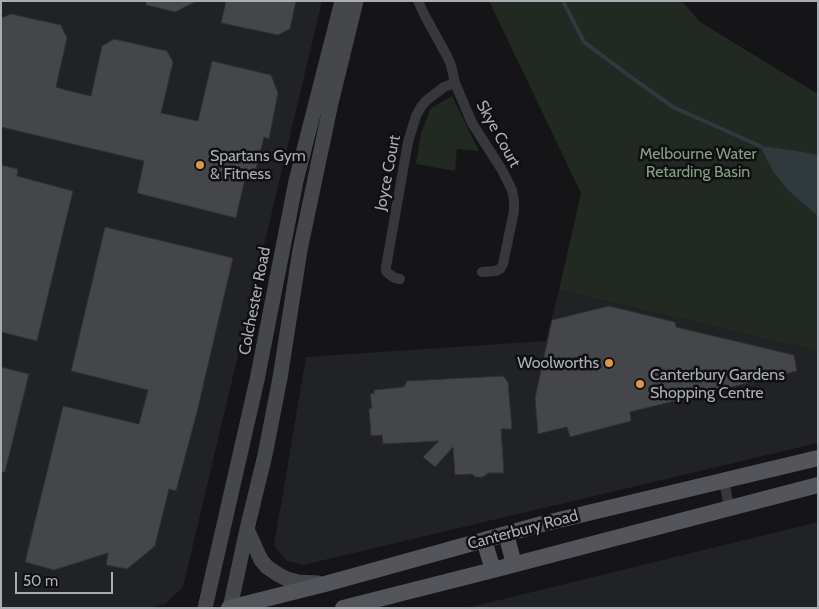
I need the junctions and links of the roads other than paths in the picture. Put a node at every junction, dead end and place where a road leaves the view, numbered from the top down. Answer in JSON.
{"nodes":[{"id":1,"x":342,"y":1,"type":"edge"},
{"id":2,"x":356,"y":1,"type":"edge"},
{"id":3,"x":418,"y":1,"type":"edge"},
{"id":4,"x":455,"y":83,"type":"junction"},
{"id":5,"x":482,"y":272,"type":"dead end"},
{"id":6,"x":398,"y":278,"type":"dead end"},
{"id":7,"x":818,"y":458,"type":"edge"},
{"id":8,"x":724,"y":480,"type":"junction"},
{"id":9,"x":818,"y":485,"type":"edge"},
{"id":10,"x":729,"y":507,"type":"junction"},
{"id":11,"x":247,"y":529,"type":"junction"},
{"id":12,"x":506,"y":534,"type":"junction"},
{"id":13,"x":484,"y":540,"type":"junction"},
{"id":14,"x":514,"y":564,"type":"junction"},
{"id":15,"x":493,"y":570,"type":"junction"},
{"id":16,"x":325,"y":584,"type":"junction"},
{"id":17,"x":205,"y":608,"type":"edge"},
{"id":18,"x":230,"y":608,"type":"edge"},
{"id":19,"x":344,"y":608,"type":"edge"}],
"edges":[{"from":1,"to":17,"type":"main road","name":"Colchester Road"},
{"from":2,"to":11,"type":"main road"},
{"from":3,"to":4,"type":"street","name":"Skye Court"},
{"from":4,"to":5,"type":"street","name":"Skye Court"},
{"from":4,"to":6,"type":"street","name":"Joyce Court"},
{"from":7,"to":8,"type":"main road","name":"Canterbury Road"},
{"from":8,"to":10,"type":"street"},
{"from":8,"to":12,"type":"main road","name":"Canterbury Road"},
{"from":9,"to":10,"type":"main road","name":"Canterbury Road"},
{"from":10,"to":14,"type":"main road","name":"Canterbury Road"},
{"from":11,"to":16,"type":"main road"},
{"from":11,"to":18,"type":"main road"},
{"from":12,"to":13,"type":"main road","name":"Canterbury Road"},
{"from":12,"to":14,"type":"main road"},
{"from":13,"to":15,"type":"main road"},
{"from":13,"to":16,"type":"main road","name":"Canterbury Road"},
{"from":14,"to":15,"type":"main road","name":"Canterbury Road"},
{"from":15,"to":19,"type":"main road","name":"Canterbury Road"},
{"from":16,"to":18,"type":"main road","name":"Canterbury Road"}]}
